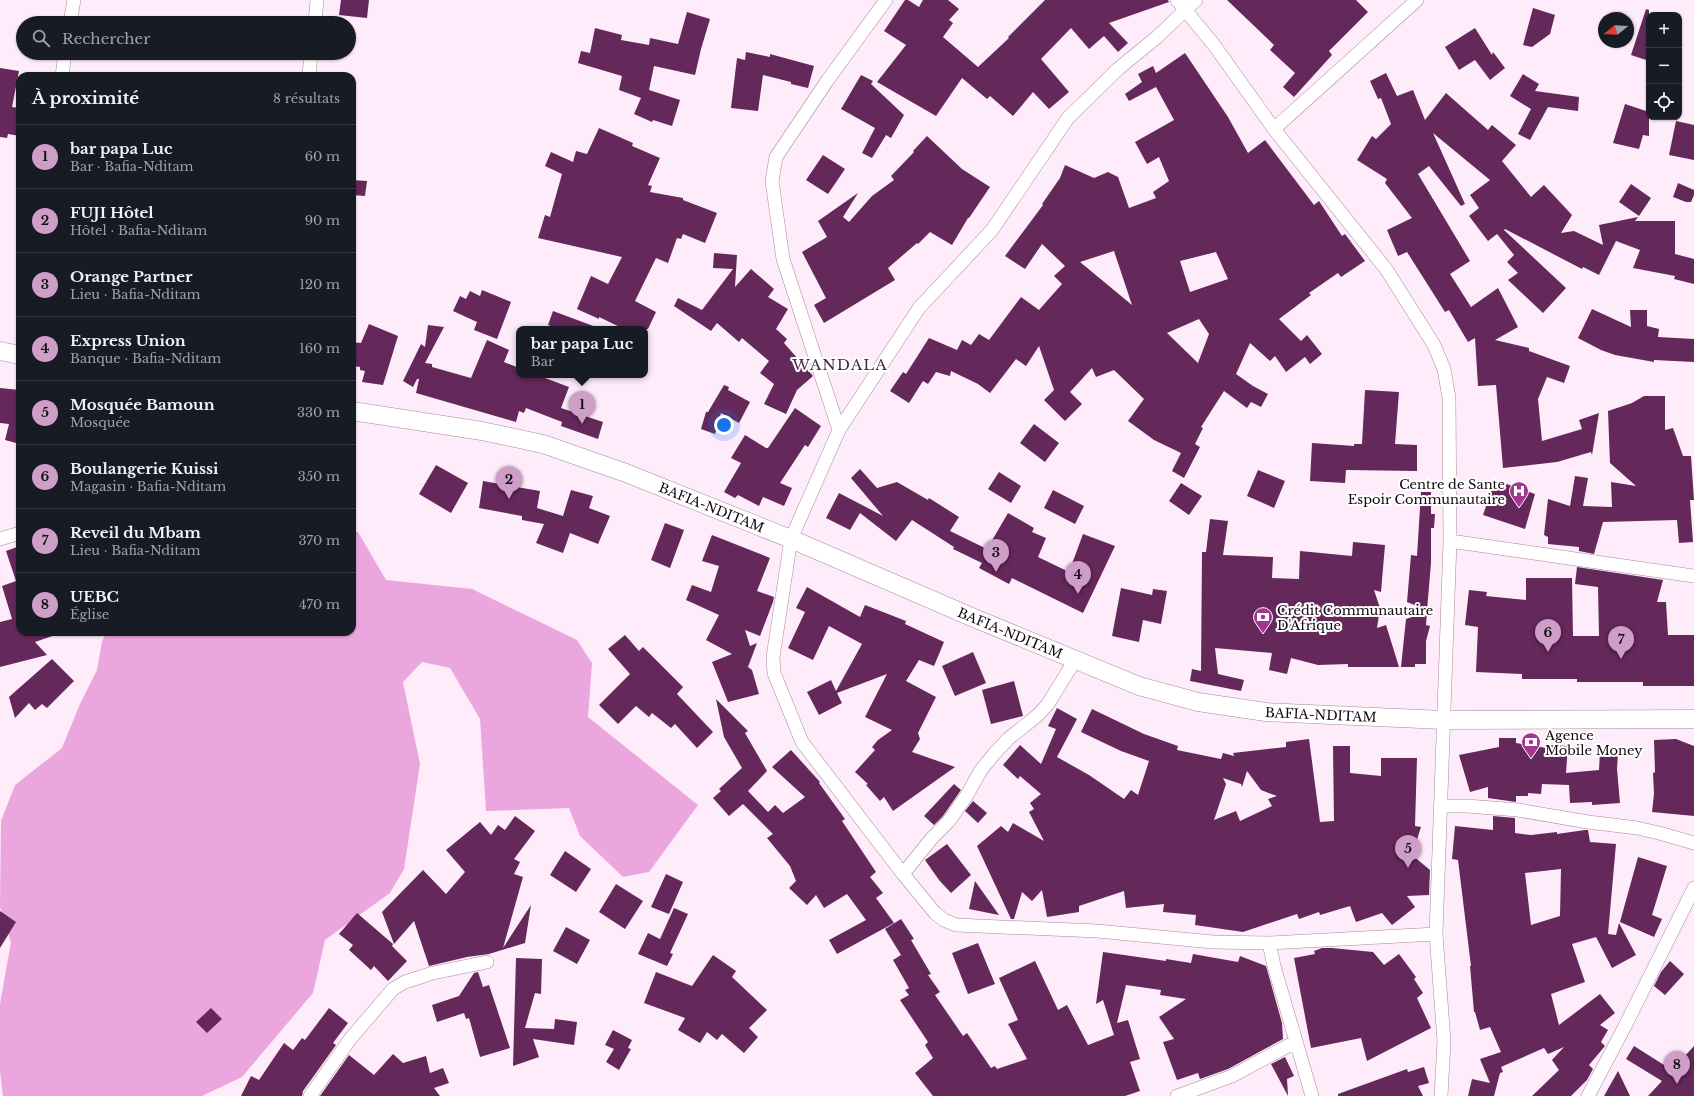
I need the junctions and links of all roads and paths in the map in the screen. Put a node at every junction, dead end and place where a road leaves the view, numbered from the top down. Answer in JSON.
{"nodes":[{"id":1,"x":74,"y":0,"type":"edge"},
{"id":2,"x":317,"y":0,"type":"edge"},
{"id":3,"x":886,"y":0,"type":"edge"},
{"id":4,"x":1177,"y":0,"type":"edge"},
{"id":5,"x":1196,"y":0,"type":"edge"},
{"id":6,"x":1417,"y":0,"type":"edge"},
{"id":7,"x":1186,"y":11,"type":"junction"},
{"id":8,"x":71,"y":16,"type":"edge"},
{"id":9,"x":316,"y":16,"type":"edge"},
{"id":10,"x":64,"y":60,"type":"edge"},
{"id":11,"x":310,"y":60,"type":"edge"},
{"id":12,"x":63,"y":72,"type":"edge"},
{"id":13,"x":309,"y":72,"type":"edge"},
{"id":14,"x":1274,"y":129,"type":"junction"},
{"id":15,"x":0,"y":351,"type":"edge"},
{"id":16,"x":16,"y":354,"type":"edge"},
{"id":17,"x":356,"y":413,"type":"edge"},
{"id":18,"x":839,"y":430,"type":"junction"},
{"id":19,"x":16,"y":534,"type":"edge"},
{"id":20,"x":0,"y":539,"type":"edge"},
{"id":21,"x":791,"y":539,"type":"junction"},
{"id":22,"x":1450,"y":541,"type":"junction"},
{"id":23,"x":1694,"y":576,"type":"edge"},
{"id":24,"x":1075,"y":660,"type":"junction"},
{"id":25,"x":1694,"y":719,"type":"edge"},
{"id":26,"x":1443,"y":720,"type":"junction"},
{"id":27,"x":1440,"y":806,"type":"junction"},
{"id":28,"x":1694,"y":843,"type":"edge"},
{"id":29,"x":903,"y":874,"type":"junction"},
{"id":30,"x":1694,"y":888,"type":"edge"},
{"id":31,"x":1436,"y":934,"type":"junction"},
{"id":32,"x":1269,"y":943,"type":"junction"},
{"id":33,"x":487,"y":962,"type":"dead end"},
{"id":34,"x":1296,"y":1042,"type":"junction"},
{"id":35,"x":310,"y":1096,"type":"edge"},
{"id":36,"x":1177,"y":1096,"type":"edge"},
{"id":37,"x":1312,"y":1096,"type":"edge"},
{"id":38,"x":1441,"y":1096,"type":"edge"},
{"id":39,"x":1588,"y":1096,"type":"edge"}],
"edges":[{"from":1,"to":8,"type":"street"},
{"from":2,"to":9,"type":"street"},
{"from":3,"to":18,"type":"street"},
{"from":4,"to":7,"type":"street"},
{"from":5,"to":7,"type":"street"},
{"from":6,"to":14,"type":"street"},
{"from":7,"to":14,"type":"street"},
{"from":7,"to":18,"type":"street"},
{"from":10,"to":12,"type":"street"},
{"from":11,"to":13,"type":"street"},
{"from":14,"to":22,"type":"street"},
{"from":15,"to":16,"type":"main road"},
{"from":17,"to":21,"type":"main road","name":"BAFIA-NDITAM"},
{"from":18,"to":21,"type":"street"},
{"from":19,"to":20,"type":"street"},
{"from":21,"to":24,"type":"main road","name":"BAFIA-NDITAM"},
{"from":21,"to":29,"type":"street"},
{"from":22,"to":23,"type":"street"},
{"from":22,"to":26,"type":"street"},
{"from":24,"to":26,"type":"main road","name":"BAFIA-NDITAM"},
{"from":24,"to":29,"type":"street"},
{"from":25,"to":26,"type":"main road","name":"BAFIA-NDITAM"},
{"from":26,"to":27,"type":"street"},
{"from":27,"to":28,"type":"street"},
{"from":27,"to":31,"type":"street"},
{"from":29,"to":32,"type":"street"},
{"from":30,"to":39,"type":"street"},
{"from":31,"to":32,"type":"street"},
{"from":31,"to":38,"type":"street"},
{"from":32,"to":34,"type":"street"},
{"from":33,"to":35,"type":"street"},
{"from":34,"to":36,"type":"street"},
{"from":34,"to":37,"type":"street"}]}
